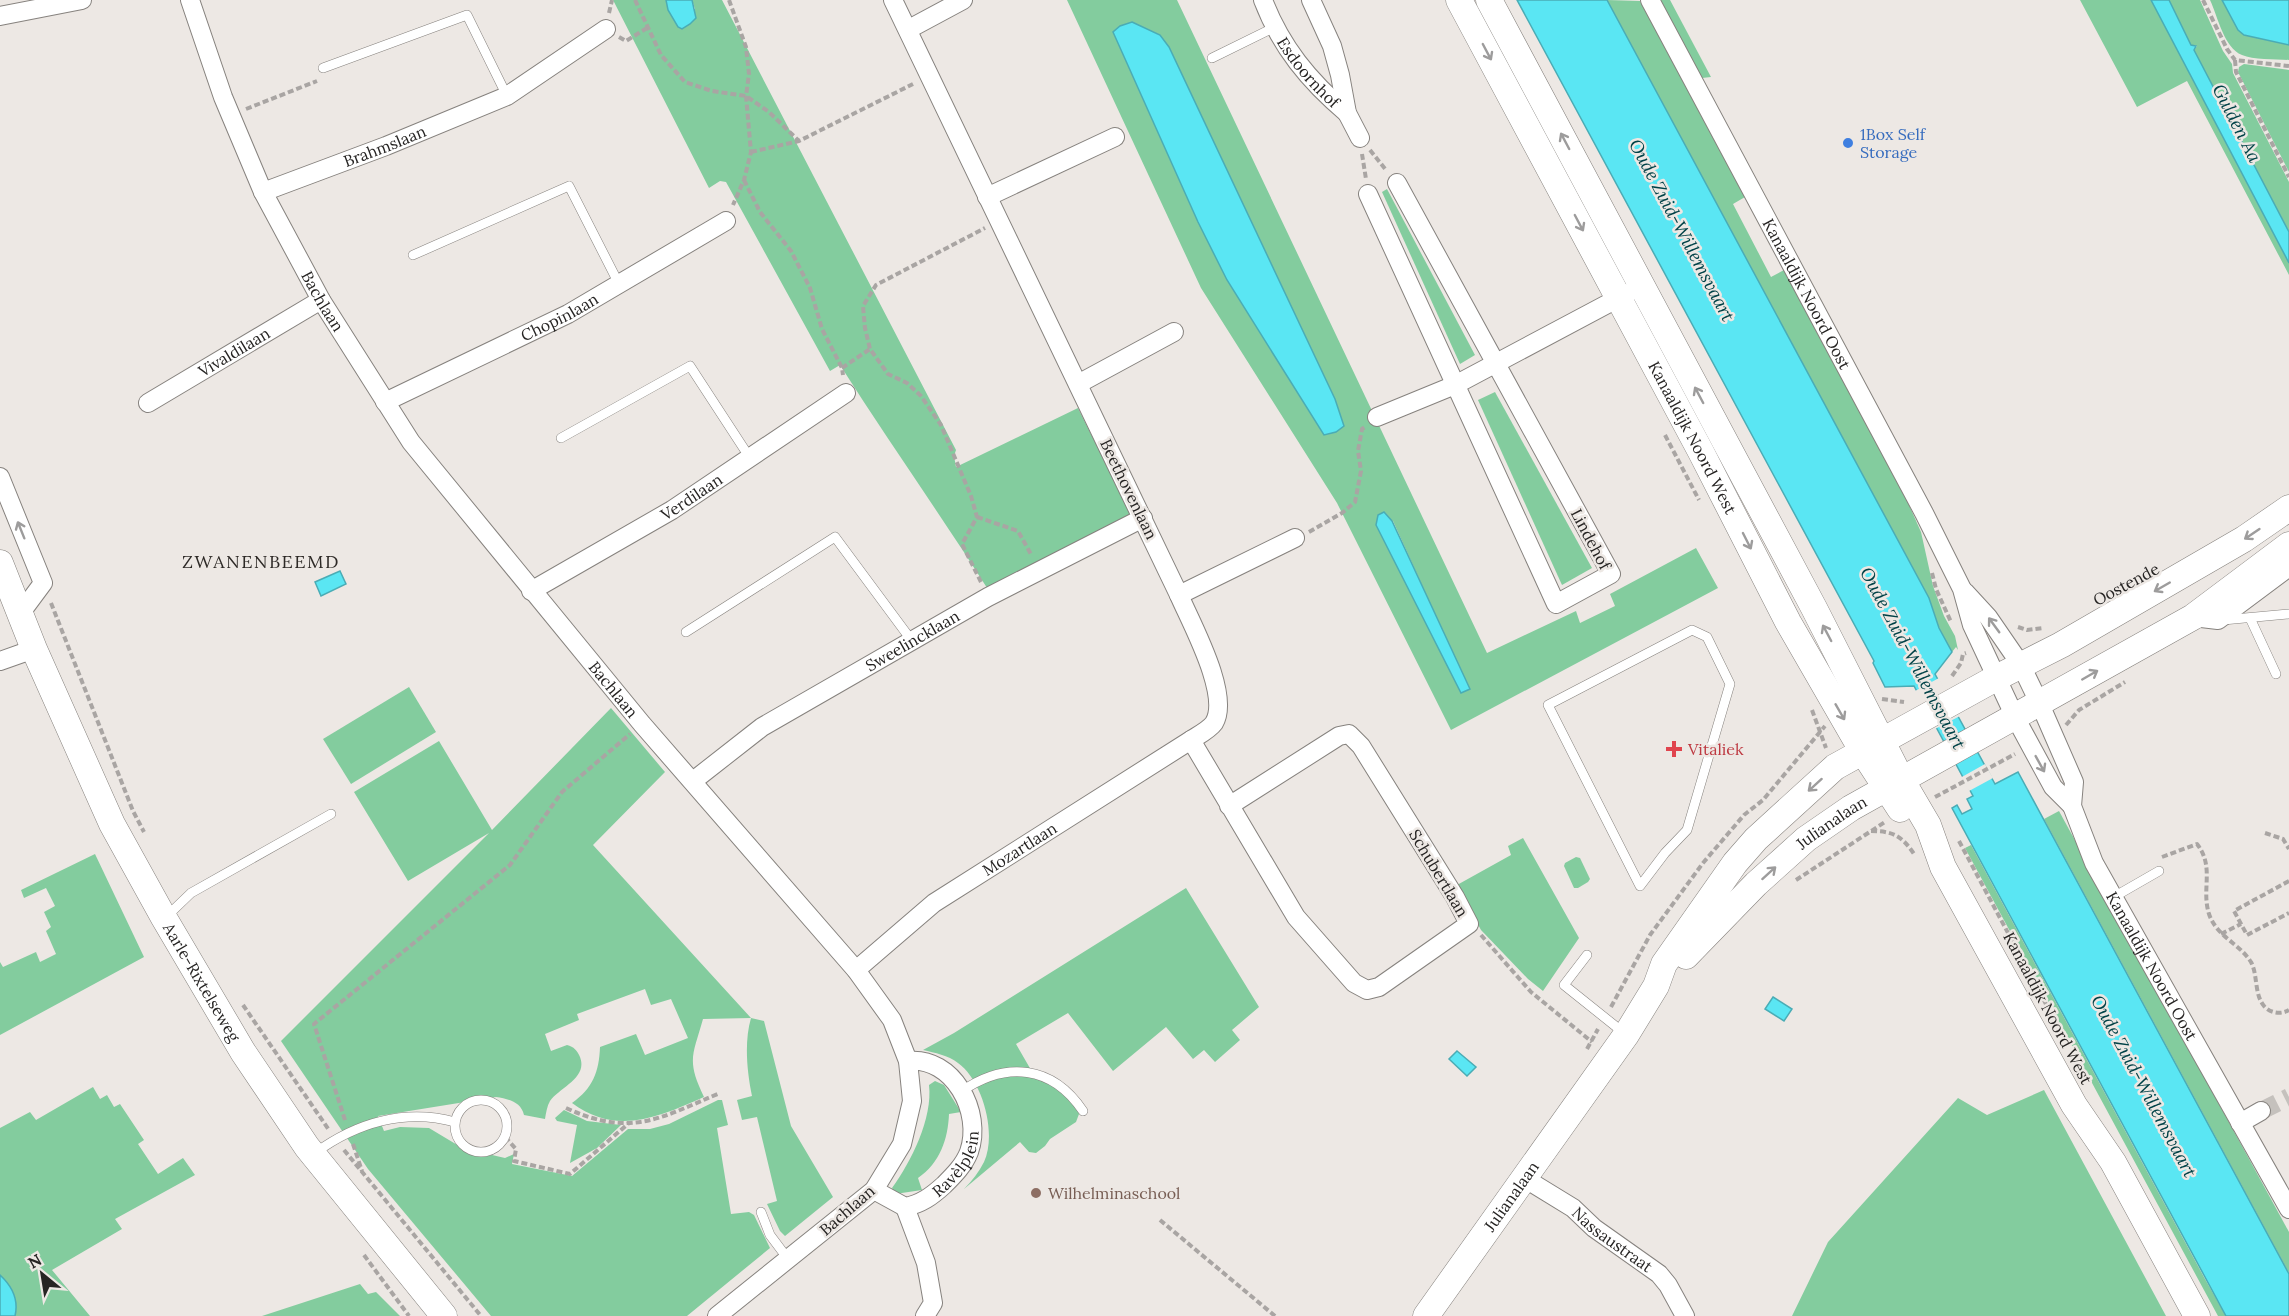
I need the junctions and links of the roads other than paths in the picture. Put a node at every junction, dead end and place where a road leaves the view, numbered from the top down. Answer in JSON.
{"nodes":[{"id":1,"x":82,"y":0,"type":"edge"},
{"id":2,"x":190,"y":0,"type":"edge"},
{"id":3,"x":894,"y":0,"type":"edge"},
{"id":4,"x":963,"y":0,"type":"edge"},
{"id":5,"x":1263,"y":0,"type":"edge"},
{"id":6,"x":1459,"y":0,"type":"edge"},
{"id":7,"x":1489,"y":0,"type":"edge"},
{"id":8,"x":1650,"y":0,"type":"edge"},
{"id":9,"x":1320,"y":3,"type":"edge"},
{"id":10,"x":0,"y":16,"type":"edge"},
{"id":11,"x":1275,"y":27,"type":"junction"},
{"id":12,"x":606,"y":29,"type":"dead end"},
{"id":13,"x":909,"y":30,"type":"junction"},
{"id":14,"x":1212,"y":58,"type":"dead end"},
{"id":15,"x":323,"y":68,"type":"road end"},
{"id":16,"x":507,"y":96,"type":"junction"},
{"id":17,"x":1347,"y":113,"type":"junction"},
{"id":18,"x":1115,"y":138,"type":"dead end"},
{"id":19,"x":1360,"y":138,"type":"road end"},
{"id":20,"x":1397,"y":183,"type":"road end"},
{"id":21,"x":262,"y":192,"type":"junction"},
{"id":22,"x":1368,"y":194,"type":"road end"},
{"id":23,"x":987,"y":197,"type":"junction"},
{"id":24,"x":726,"y":221,"type":"road end"},
{"id":25,"x":413,"y":255,"type":"dead end"},
{"id":26,"x":619,"y":284,"type":"junction"},
{"id":27,"x":1642,"y":286,"type":"junction"},
{"id":28,"x":1619,"y":298,"type":"junction"},
{"id":29,"x":321,"y":300,"type":"junction"},
{"id":30,"x":1174,"y":332,"type":"dead end"},
{"id":31,"x":1494,"y":363,"type":"junction"},
{"id":32,"x":1078,"y":384,"type":"junction"},
{"id":33,"x":1455,"y":385,"type":"junction"},
{"id":34,"x":846,"y":393,"type":"dead end"},
{"id":35,"x":385,"y":402,"type":"junction"},
{"id":36,"x":148,"y":403,"type":"dead end"},
{"id":37,"x":1377,"y":417,"type":"road end"},
{"id":38,"x":561,"y":438,"type":"dead end"},
{"id":39,"x":750,"y":458,"type":"junction"},
{"id":40,"x":0,"y":477,"type":"edge"},
{"id":41,"x":2289,"y":508,"type":"edge"},
{"id":42,"x":1143,"y":518,"type":"junction"},
{"id":43,"x":1295,"y":538,"type":"road end"},
{"id":44,"x":2289,"y":545,"type":"edge"},
{"id":45,"x":0,"y":563,"type":"edge"},
{"id":46,"x":2289,"y":567,"type":"edge"},
{"id":47,"x":1962,"y":589,"type":"junction"},
{"id":48,"x":531,"y":591,"type":"junction"},
{"id":49,"x":1179,"y":595,"type":"junction"},
{"id":50,"x":20,"y":614,"type":"junction"},
{"id":51,"x":2289,"y":614,"type":"edge"},
{"id":52,"x":2250,"y":618,"type":"junction"},
{"id":53,"x":2205,"y":619,"type":"junction"},
{"id":54,"x":686,"y":632,"type":"dead end"},
{"id":55,"x":912,"y":641,"type":"junction"},
{"id":56,"x":34,"y":649,"type":"junction"},
{"id":57,"x":0,"y":661,"type":"edge"},
{"id":58,"x":2021,"y":666,"type":"junction"},
{"id":59,"x":2276,"y":674,"type":"dead end"},
{"id":60,"x":1996,"y":678,"type":"junction"},
{"id":61,"x":2039,"y":704,"type":"junction"},
{"id":62,"x":1548,"y":705,"type":"joint"},
{"id":63,"x":2014,"y":717,"type":"junction"},
{"id":64,"x":1191,"y":740,"type":"junction"},
{"id":65,"x":1882,"y":741,"type":"junction"},
{"id":66,"x":1903,"y":777,"type":"junction"},
{"id":67,"x":693,"y":781,"type":"junction"},
{"id":68,"x":1229,"y":806,"type":"junction"},
{"id":69,"x":2073,"y":806,"type":"junction"},
{"id":70,"x":331,"y":814,"type":"dead end"},
{"id":71,"x":2158,"y":871,"type":"dead end"},
{"id":72,"x":2112,"y":898,"type":"junction"},
{"id":73,"x":164,"y":918,"type":"junction"},
{"id":74,"x":1587,"y":955,"type":"dead end"},
{"id":75,"x":856,"y":970,"type":"junction"},
{"id":76,"x":1656,"y":986,"type":"junction"},
{"id":77,"x":1626,"y":1035,"type":"junction"},
{"id":78,"x":908,"y":1061,"type":"junction"},
{"id":79,"x":962,"y":1091,"type":"junction"},
{"id":80,"x":1083,"y":1111,"type":"dead end"},
{"id":81,"x":2261,"y":1112,"type":"tunnel mouth"},
{"id":82,"x":454,"y":1122,"type":"junction"},
{"id":83,"x":2240,"y":1123,"type":"junction"},
{"id":84,"x":313,"y":1154,"type":"junction"},
{"id":85,"x":1524,"y":1178,"type":"junction"},
{"id":86,"x":874,"y":1190,"type":"junction"},
{"id":87,"x":904,"y":1207,"type":"junction"},
{"id":88,"x":2289,"y":1209,"type":"edge"},
{"id":89,"x":761,"y":1212,"type":"dead end"},
{"id":90,"x":788,"y":1259,"type":"junction"},
{"id":91,"x":444,"y":1316,"type":"edge"},
{"id":92,"x":717,"y":1316,"type":"edge"},
{"id":93,"x":925,"y":1316,"type":"edge"},
{"id":94,"x":1426,"y":1316,"type":"edge"},
{"id":95,"x":1685,"y":1316,"type":"edge"},
{"id":96,"x":2197,"y":1316,"type":"edge"}],
"edges":[{"from":1,"to":10,"type":"street"},
{"from":2,"to":21,"type":"street","name":"Bachlaan"},
{"from":3,"to":13,"type":"street","name":"Beethovenlaan"},
{"from":4,"to":13,"type":"street"},
{"from":5,"to":11,"type":"street","name":"Esdoornhof"},
{"from":6,"to":28,"type":"main road","name":"Kanaaldijk Noord West","one_way":true},
{"from":27,"to":7,"type":"main road","name":"Kanaaldijk Noord West","one_way":true},
{"from":8,"to":47,"type":"street","name":"Kanaaldijk Noord Oost"},
{"from":9,"to":17,"type":"street","name":"Esdoornhof"},
{"from":11,"to":14,"type":"lane","name":"Esdoornhof"},
{"from":11,"to":17,"type":"street","name":"Esdoornhof"},
{"from":12,"to":16,"type":"street","name":"Brahmslaan"},
{"from":13,"to":23,"type":"street","name":"Beethovenlaan"},
{"from":15,"to":16,"type":"lane"},
{"from":16,"to":21,"type":"street","name":"Brahmslaan"},
{"from":17,"to":19,"type":"street","name":"Esdoornhof"},
{"from":18,"to":23,"type":"street"},
{"from":20,"to":31,"type":"street","name":"Lindehof"},
{"from":21,"to":29,"type":"street","name":"Bachlaan"},
{"from":22,"to":33,"type":"street","name":"Lindehof"},
{"from":23,"to":32,"type":"street","name":"Beethovenlaan"},
{"from":24,"to":26,"type":"street","name":"Chopinlaan"},
{"from":25,"to":26,"type":"lane"},
{"from":26,"to":35,"type":"street","name":"Chopinlaan"},
{"from":27,"to":28,"type":"street"},
{"from":65,"to":27,"type":"main road","name":"Kanaaldijk Noord West","one_way":true},
{"from":28,"to":31,"type":"street"},
{"from":28,"to":65,"type":"main road","name":"Kanaaldijk Noord West","one_way":true},
{"from":29,"to":35,"type":"street","name":"Bachlaan"},
{"from":29,"to":36,"type":"street","name":"Vivaldilaan"},
{"from":30,"to":32,"type":"street"},
{"from":31,"to":33,"type":"street"},
{"from":31,"to":33,"type":"street","name":"Lindehof"},
{"from":32,"to":42,"type":"street","name":"Beethovenlaan"},
{"from":33,"to":37,"type":"street"},
{"from":34,"to":39,"type":"street","name":"Verdilaan"},
{"from":35,"to":48,"type":"street","name":"Bachlaan"},
{"from":38,"to":39,"type":"lane"},
{"from":39,"to":48,"type":"street","name":"Verdilaan"},
{"from":50,"to":40,"type":"street","one_way":true},
{"from":41,"to":58,"type":"main road","name":"Oostende","one_way":true},
{"from":42,"to":49,"type":"street","name":"Beethovenlaan"},
{"from":42,"to":55,"type":"street","name":"Sweelincklaan"},
{"from":43,"to":49,"type":"street"},
{"from":44,"to":53,"type":"main road"},
{"from":45,"to":50,"type":"main road","name":"Aarle-Rixtelseweg"},
{"from":46,"to":53,"type":"street"},
{"from":58,"to":47,"type":"street","name":"Kanaaldijk Noord Oost","one_way":true},
{"from":47,"to":60,"type":"street","name":"Kanaaldijk Noord Oost"},
{"from":48,"to":67,"type":"street","name":"Bachlaan"},
{"from":49,"to":64,"type":"street","name":"Beethovenlaan"},
{"from":50,"to":56,"type":"main road","name":"Aarle-Rixtelseweg"},
{"from":51,"to":52,"type":"lane"},
{"from":52,"to":53,"type":"lane"},
{"from":52,"to":59,"type":"lane"},
{"from":61,"to":53,"type":"main road","one_way":true},
{"from":54,"to":55,"type":"lane"},
{"from":55,"to":67,"type":"street","name":"Sweelincklaan"},
{"from":56,"to":57,"type":"street"},
{"from":56,"to":73,"type":"main road","name":"Aarle-Rixtelseweg"},
{"from":58,"to":60,"type":"main road","name":"Oostende"},
{"from":58,"to":61,"type":"street","name":"Kanaaldijk Noord Oost"},
{"from":60,"to":63,"type":"street","name":"Kanaaldijk Noord Oost"},
{"from":60,"to":65,"type":"main road","name":"Julianalaan"},
{"from":61,"to":63,"type":"main road","name":"Julianalaan"},
{"from":61,"to":69,"type":"street","name":"Kanaaldijk Noord Oost"},
{"from":62,"to":62,"type":"lane"},
{"from":63,"to":66,"type":"main road","name":"Julianalaan"},
{"from":63,"to":69,"type":"street","name":"Kanaaldijk Noord Oost","one_way":true},
{"from":64,"to":68,"type":"street","name":"Schubertlaan"},
{"from":64,"to":75,"type":"street","name":"Mozartlaan"},
{"from":65,"to":66,"type":"main road","name":"Kanaaldijk Noord West"},
{"from":65,"to":76,"type":"main road","name":"Julianalaan","one_way":true},
{"from":76,"to":66,"type":"main road","name":"Julianalaan","one_way":true},
{"from":66,"to":96,"type":"main road","name":"Kanaaldijk Noord West"},
{"from":67,"to":75,"type":"street","name":"Bachlaan"},
{"from":68,"to":68,"type":"street","name":"Schubertlaan"},
{"from":69,"to":72,"type":"street","name":"Kanaaldijk Noord Oost"},
{"from":70,"to":73,"type":"lane"},
{"from":71,"to":72,"type":"lane"},
{"from":72,"to":83,"type":"street","name":"Kanaaldijk Noord Oost"},
{"from":73,"to":84,"type":"main road","name":"Aarle-Rixtelseweg"},
{"from":74,"to":77,"type":"lane"},
{"from":75,"to":78,"type":"street","name":"Bachlaan"},
{"from":76,"to":77,"type":"main road","name":"Julianalaan"},
{"from":77,"to":85,"type":"main road","name":"Julianalaan"},
{"from":78,"to":79,"type":"street","name":"Ravèlplein"},
{"from":78,"to":86,"type":"street","name":"Bachlaan"},
{"from":79,"to":80,"type":"lane"},
{"from":79,"to":87,"type":"street","name":"Ravèlplein"},
{"from":81,"to":83,"type":"street"},
{"from":82,"to":82,"type":"lane"},
{"from":82,"to":84,"type":"lane"},
{"from":83,"to":88,"type":"street","name":"Kanaaldijk Noord Oost"},
{"from":84,"to":91,"type":"main road","name":"Aarle-Rixtelseweg"},
{"from":85,"to":94,"type":"main road","name":"Julianalaan"},
{"from":85,"to":95,"type":"street","name":"Nassaustraat"},
{"from":86,"to":87,"type":"street"},
{"from":86,"to":90,"type":"street","name":"Bachlaan"},
{"from":87,"to":93,"type":"street"},
{"from":89,"to":90,"type":"lane"},
{"from":90,"to":92,"type":"street","name":"Bachlaan"}]}
